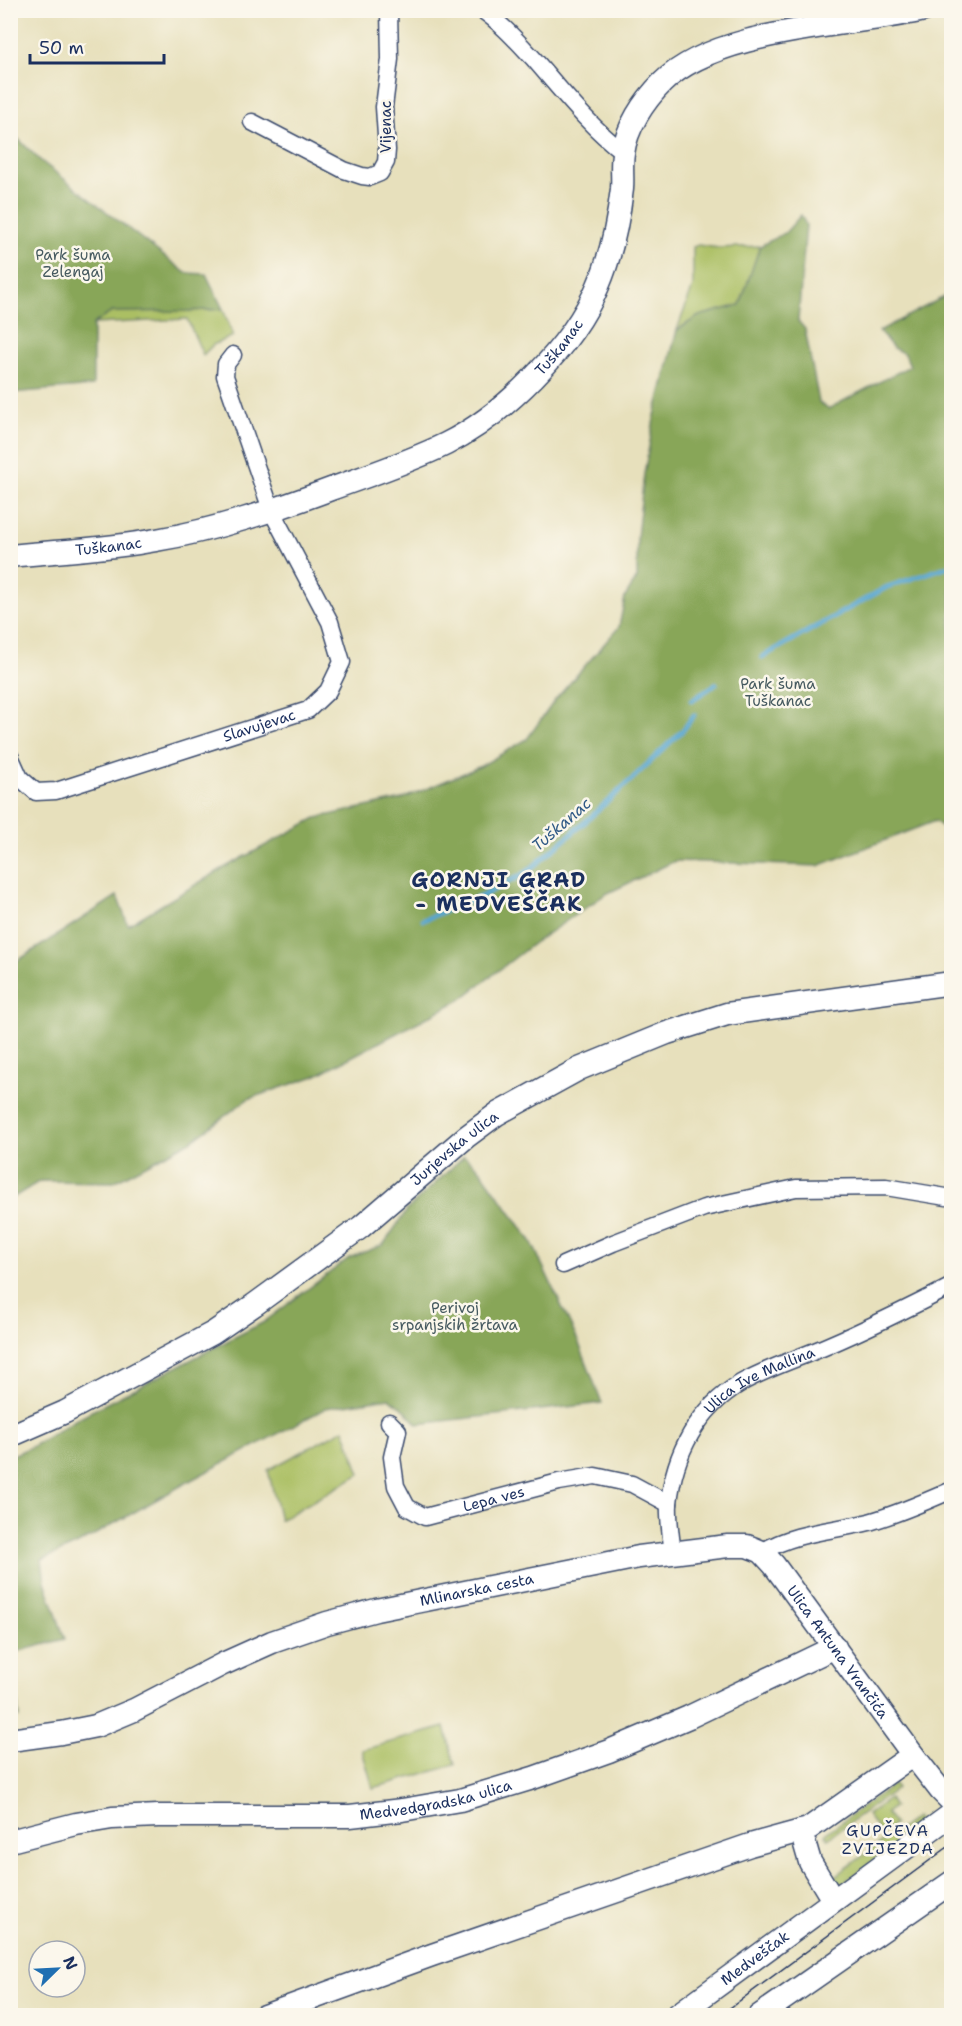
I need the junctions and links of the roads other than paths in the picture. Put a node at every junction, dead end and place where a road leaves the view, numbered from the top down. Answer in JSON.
{"nodes":[{"id":1,"x":389,"y":10,"type":"edge"},
{"id":2,"x":482,"y":10,"type":"edge"},
{"id":3,"x":924,"y":10,"type":"edge"},
{"id":4,"x":868,"y":15,"type":"edge"},
{"id":5,"x":252,"y":122,"type":"dead end"},
{"id":6,"x":623,"y":152,"type":"junction"},
{"id":7,"x":234,"y":356,"type":"dead end"},
{"id":8,"x":271,"y":510,"type":"junction"},
{"id":9,"x":10,"y":556,"type":"edge"},
{"id":10,"x":10,"y":756,"type":"edge"},
{"id":11,"x":951,"y":983,"type":"edge"},
{"id":12,"x":951,"y":1198,"type":"edge"},
{"id":13,"x":563,"y":1265,"type":"dead end"},
{"id":14,"x":951,"y":1286,"type":"edge"},
{"id":15,"x":389,"y":1422,"type":"dead end"},
{"id":16,"x":10,"y":1436,"type":"edge"},
{"id":17,"x":951,"y":1490,"type":"edge"},
{"id":18,"x":669,"y":1504,"type":"junction"},
{"id":19,"x":762,"y":1552,"type":"junction"},
{"id":20,"x":673,"y":1553,"type":"junction"},
{"id":21,"x":835,"y":1647,"type":"junction"},
{"id":22,"x":10,"y":1740,"type":"edge"},
{"id":23,"x":913,"y":1755,"type":"junction"},
{"id":24,"x":951,"y":1802,"type":"edge"},
{"id":25,"x":951,"y":1814,"type":"edge"},
{"id":26,"x":801,"y":1831,"type":"junction"},
{"id":27,"x":10,"y":1841,"type":"edge"},
{"id":28,"x":951,"y":1882,"type":"edge"},
{"id":29,"x":833,"y":1900,"type":"junction"},
{"id":30,"x":264,"y":2016,"type":"edge"},
{"id":31,"x":676,"y":2016,"type":"edge"},
{"id":32,"x":759,"y":2016,"type":"edge"}],
"edges":[{"from":1,"to":5,"type":"street","name":"Vijenac"},
{"from":2,"to":6,"type":"street"},
{"from":3,"to":4,"type":"street","name":"Tuškanac"},
{"from":4,"to":6,"type":"street","name":"Tuškanac"},
{"from":6,"to":8,"type":"street","name":"Tuškanac"},
{"from":7,"to":8,"type":"street","name":"Slavujevac"},
{"from":8,"to":9,"type":"street","name":"Tuškanac"},
{"from":8,"to":10,"type":"street","name":"Slavujevac"},
{"from":11,"to":16,"type":"street","name":"Jurjevska ulica"},
{"from":12,"to":13,"type":"street"},
{"from":14,"to":18,"type":"street","name":"Ulica Ive Mallina"},
{"from":15,"to":18,"type":"street","name":"Lepa ves"},
{"from":17,"to":19,"type":"street"},
{"from":18,"to":20,"type":"street","name":"Ulica Ive Mallina"},
{"from":19,"to":20,"type":"street","name":"Mlinarska cesta"},
{"from":19,"to":21,"type":"street","name":"Ulica Antuna Vrančića"},
{"from":20,"to":22,"type":"street","name":"Mlinarska cesta"},
{"from":21,"to":23,"type":"street","name":"Ulica Antuna Vrančića"},
{"from":21,"to":27,"type":"street","name":"Medvedgradska ulica"},
{"from":23,"to":24,"type":"street"},
{"from":23,"to":26,"type":"street"},
{"from":25,"to":29,"type":"street"},
{"from":26,"to":29,"type":"street"},
{"from":26,"to":30,"type":"street"},
{"from":28,"to":32,"type":"street"},
{"from":29,"to":31,"type":"street","name":"Medveščak"}]}
